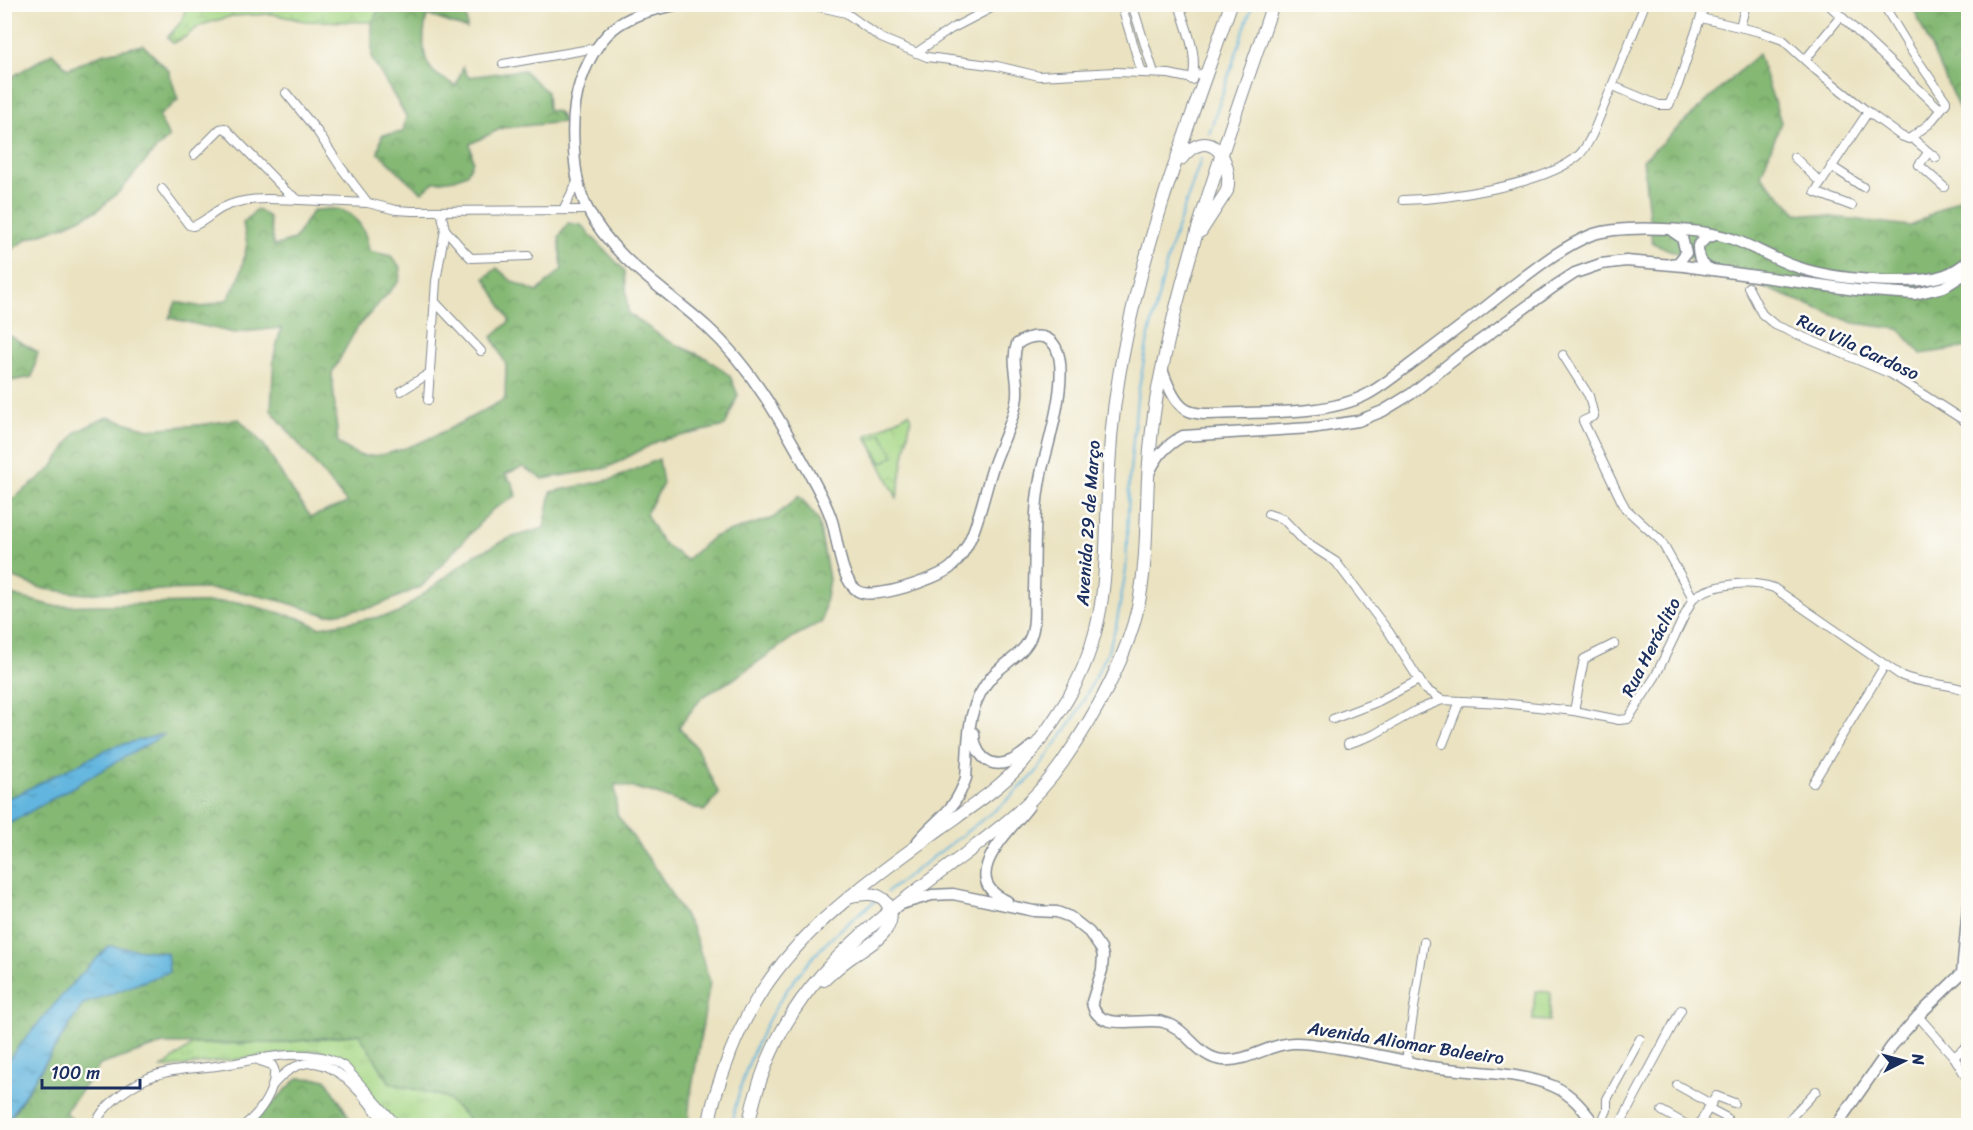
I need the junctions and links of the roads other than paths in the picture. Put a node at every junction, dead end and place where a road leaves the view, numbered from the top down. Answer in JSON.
{"nodes":[{"id":1,"x":682,"y":4,"type":"edge"},
{"id":2,"x":807,"y":4,"type":"edge"},
{"id":3,"x":999,"y":4,"type":"edge"},
{"id":4,"x":1121,"y":4,"type":"edge"},
{"id":5,"x":1132,"y":4,"type":"edge"},
{"id":6,"x":1179,"y":4,"type":"edge"},
{"id":7,"x":1231,"y":4,"type":"edge"},
{"id":8,"x":1273,"y":4,"type":"edge"},
{"id":9,"x":1645,"y":4,"type":"edge"},
{"id":10,"x":1705,"y":4,"type":"edge"},
{"id":11,"x":1746,"y":4,"type":"edge"},
{"id":12,"x":1828,"y":4,"type":"edge"},
{"id":13,"x":1884,"y":5,"type":"edge"},
{"id":14,"x":1841,"y":16,"type":"junction"},
{"id":15,"x":1701,"y":18,"type":"junction"},
{"id":16,"x":1740,"y":27,"type":"junction"},
{"id":17,"x":596,"y":48,"type":"junction"},
{"id":18,"x":916,"y":53,"type":"junction"},
{"id":19,"x":1805,"y":60,"type":"junction"},
{"id":20,"x":503,"y":64,"type":"dead end"},
{"id":21,"x":1209,"y":69,"type":"junction"},
{"id":22,"x":1142,"y":73,"type":"junction"},
{"id":23,"x":1154,"y":73,"type":"junction"},
{"id":24,"x":1191,"y":78,"type":"junction"},
{"id":25,"x":1613,"y":86,"type":"junction"},
{"id":26,"x":286,"y":93,"type":"dead end"},
{"id":27,"x":1197,"y":104,"type":"junction"},
{"id":28,"x":1940,"y":109,"type":"junction"},
{"id":29,"x":1868,"y":112,"type":"junction"},
{"id":30,"x":1912,"y":138,"type":"junction"},
{"id":31,"x":1928,"y":153,"type":"junction"},
{"id":32,"x":194,"y":155,"type":"dead end"},
{"id":33,"x":1222,"y":155,"type":"junction"},
{"id":34,"x":1794,"y":157,"type":"dead end"},
{"id":35,"x":1936,"y":158,"type":"dead end"},
{"id":36,"x":1831,"y":166,"type":"junction"},
{"id":37,"x":1175,"y":167,"type":"junction"},
{"id":38,"x":578,"y":180,"type":"junction"},
{"id":39,"x":1821,"y":183,"type":"junction"},
{"id":40,"x":1863,"y":187,"type":"dead end"},
{"id":41,"x":1944,"y":187,"type":"dead end"},
{"id":42,"x":162,"y":189,"type":"dead end"},
{"id":43,"x":299,"y":200,"type":"junction"},
{"id":44,"x":1403,"y":200,"type":"dead end"},
{"id":45,"x":368,"y":203,"type":"junction"},
{"id":46,"x":1852,"y":206,"type":"dead end"},
{"id":47,"x":563,"y":210,"type":"junction"},
{"id":48,"x":588,"y":210,"type":"junction"},
{"id":49,"x":441,"y":211,"type":"junction"},
{"id":50,"x":445,"y":229,"type":"junction"},
{"id":51,"x":1667,"y":229,"type":"junction"},
{"id":52,"x":1725,"y":237,"type":"junction"},
{"id":53,"x":528,"y":256,"type":"dead end"},
{"id":54,"x":1968,"y":261,"type":"edge"},
{"id":55,"x":1664,"y":265,"type":"junction"},
{"id":56,"x":1715,"y":272,"type":"junction"},
{"id":57,"x":1968,"y":273,"type":"edge"},
{"id":58,"x":1748,"y":287,"type":"dead end"},
{"id":59,"x":435,"y":302,"type":"junction"},
{"id":60,"x":481,"y":351,"type":"dead end"},
{"id":61,"x":1563,"y":355,"type":"dead end"},
{"id":62,"x":1162,"y":369,"type":"junction"},
{"id":63,"x":430,"y":373,"type":"junction"},
{"id":64,"x":401,"y":391,"type":"dead end"},
{"id":65,"x":428,"y":400,"type":"dead end"},
{"id":66,"x":1968,"y":423,"type":"edge"},
{"id":67,"x":1148,"y":477,"type":"junction"},
{"id":68,"x":1268,"y":514,"type":"dead end"},
{"id":69,"x":1693,"y":598,"type":"junction"},
{"id":70,"x":1614,"y":644,"type":"dead end"},
{"id":71,"x":1885,"y":665,"type":"junction"},
{"id":72,"x":1419,"y":680,"type":"junction"},
{"id":73,"x":982,"y":689,"type":"junction"},
{"id":74,"x":1968,"y":691,"type":"edge"},
{"id":75,"x":1442,"y":700,"type":"junction"},
{"id":76,"x":1460,"y":701,"type":"junction"},
{"id":77,"x":1574,"y":711,"type":"junction"},
{"id":78,"x":1333,"y":719,"type":"dead end"},
{"id":79,"x":1039,"y":741,"type":"junction"},
{"id":80,"x":1348,"y":744,"type":"dead end"},
{"id":81,"x":1443,"y":744,"type":"dead end"},
{"id":82,"x":1813,"y":783,"type":"dead end"},
{"id":83,"x":1037,"y":795,"type":"junction"},
{"id":84,"x":909,"y":852,"type":"junction"},
{"id":85,"x":849,"y":897,"type":"junction"},
{"id":86,"x":1968,"y":908,"type":"edge"},
{"id":87,"x":894,"y":909,"type":"junction"},
{"id":88,"x":1048,"y":911,"type":"junction"},
{"id":89,"x":1424,"y":942,"type":"dead end"},
{"id":90,"x":1966,"y":967,"type":"edge"},
{"id":91,"x":1681,"y":1010,"type":"dead end"},
{"id":92,"x":1918,"y":1016,"type":"junction"},
{"id":93,"x":1640,"y":1038,"type":"dead end"},
{"id":94,"x":1968,"y":1044,"type":"edge"},
{"id":95,"x":1954,"y":1057,"type":"junction"},
{"id":96,"x":256,"y":1060,"type":"junction"},
{"id":97,"x":1406,"y":1061,"type":"junction"},
{"id":98,"x":1968,"y":1080,"type":"edge"},
{"id":99,"x":273,"y":1085,"type":"junction"},
{"id":100,"x":1677,"y":1085,"type":"dead end"},
{"id":101,"x":1816,"y":1091,"type":"dead end"},
{"id":102,"x":1734,"y":1103,"type":"dead end"},
{"id":103,"x":1710,"y":1106,"type":"junction"},
{"id":104,"x":1662,"y":1111,"type":"dead end"},
{"id":105,"x":1727,"y":1118,"type":"dead end"},
{"id":106,"x":1700,"y":1123,"type":"edge"},
{"id":107,"x":94,"y":1125,"type":"edge"},
{"id":108,"x":243,"y":1125,"type":"edge"},
{"id":109,"x":387,"y":1125,"type":"edge"},
{"id":110,"x":398,"y":1125,"type":"edge"},
{"id":111,"x":709,"y":1125,"type":"edge"},
{"id":112,"x":748,"y":1125,"type":"edge"},
{"id":113,"x":1598,"y":1125,"type":"edge"},
{"id":114,"x":1619,"y":1125,"type":"edge"},
{"id":115,"x":1689,"y":1125,"type":"edge"},
{"id":116,"x":1710,"y":1125,"type":"edge"},
{"id":117,"x":1784,"y":1125,"type":"edge"},
{"id":118,"x":1836,"y":1125,"type":"edge"}],
"edges":[{"from":1,"to":17,"type":"main road"},
{"from":2,"to":18,"type":"street"},
{"from":3,"to":18,"type":"street"},
{"from":4,"to":22,"type":"street"},
{"from":5,"to":23,"type":"street"},
{"from":6,"to":24,"type":"street"},
{"from":7,"to":21,"type":"main road","name":"Avenida 29 de Março"},
{"from":8,"to":33,"type":"main road"},
{"from":9,"to":25,"type":"street"},
{"from":10,"to":15,"type":"street"},
{"from":11,"to":16,"type":"street"},
{"from":12,"to":14,"type":"street"},
{"from":13,"to":28,"type":"street"},
{"from":14,"to":19,"type":"street"},
{"from":14,"to":28,"type":"street"},
{"from":15,"to":16,"type":"street"},
{"from":15,"to":25,"type":"street"},
{"from":16,"to":19,"type":"street"},
{"from":17,"to":20,"type":"street"},
{"from":17,"to":38,"type":"main road"},
{"from":18,"to":22,"type":"street"},
{"from":19,"to":29,"type":"street"},
{"from":21,"to":24,"type":"street"},
{"from":21,"to":27,"type":"main road","name":"Avenida 29 de Março"},
{"from":22,"to":23,"type":"street"},
{"from":23,"to":24,"type":"street"},
{"from":24,"to":27,"type":"street"},
{"from":25,"to":44,"type":"street"},
{"from":26,"to":45,"type":"street"},
{"from":27,"to":37,"type":"main road","name":"Avenida 29 de Março"},
{"from":28,"to":30,"type":"street"},
{"from":29,"to":30,"type":"street"},
{"from":29,"to":36,"type":"street"},
{"from":30,"to":31,"type":"street"},
{"from":31,"to":35,"type":"street"},
{"from":31,"to":41,"type":"street"},
{"from":32,"to":43,"type":"street"},
{"from":33,"to":37,"type":"main road"},
{"from":33,"to":62,"type":"main road"},
{"from":34,"to":39,"type":"street"},
{"from":36,"to":39,"type":"street"},
{"from":36,"to":40,"type":"street"},
{"from":37,"to":79,"type":"main road","name":"Avenida 29 de Março"},
{"from":38,"to":47,"type":"street"},
{"from":38,"to":48,"type":"main road"},
{"from":39,"to":46,"type":"street"},
{"from":42,"to":43,"type":"street"},
{"from":43,"to":45,"type":"street"},
{"from":45,"to":49,"type":"street"},
{"from":47,"to":48,"type":"street"},
{"from":47,"to":49,"type":"street"},
{"from":48,"to":73,"type":"main road"},
{"from":49,"to":50,"type":"street"},
{"from":50,"to":53,"type":"street"},
{"from":50,"to":59,"type":"street"},
{"from":51,"to":52,"type":"main road"},
{"from":51,"to":55,"type":"main road"},
{"from":51,"to":62,"type":"main road"},
{"from":52,"to":54,"type":"main road"},
{"from":52,"to":56,"type":"main road"},
{"from":55,"to":56,"type":"main road"},
{"from":55,"to":67,"type":"main road"},
{"from":56,"to":57,"type":"main road"},
{"from":58,"to":66,"type":"street","name":"Rua Vila Cardoso"},
{"from":59,"to":60,"type":"street"},
{"from":59,"to":63,"type":"street"},
{"from":61,"to":69,"type":"street"},
{"from":62,"to":67,"type":"main road"},
{"from":63,"to":64,"type":"street"},
{"from":63,"to":65,"type":"street"},
{"from":67,"to":83,"type":"main road"},
{"from":68,"to":72,"type":"street"},
{"from":69,"to":71,"type":"street","name":"Rua Heráclito"},
{"from":69,"to":77,"type":"street","name":"Rua Heráclito"},
{"from":70,"to":77,"type":"street"},
{"from":71,"to":74,"type":"street","name":"Rua Heráclito"},
{"from":71,"to":82,"type":"street"},
{"from":72,"to":75,"type":"street"},
{"from":72,"to":78,"type":"street"},
{"from":73,"to":79,"type":"main road"},
{"from":73,"to":84,"type":"main road"},
{"from":75,"to":76,"type":"street","name":"Rua Heráclito"},
{"from":75,"to":80,"type":"street"},
{"from":76,"to":77,"type":"street","name":"Rua Heráclito"},
{"from":76,"to":81,"type":"street"},
{"from":79,"to":84,"type":"main road","name":"Avenida 29 de Março"},
{"from":83,"to":87,"type":"main road"},
{"from":83,"to":88,"type":"main road","name":"Avenida Aliomar Baleeiro"},
{"from":84,"to":85,"type":"main road","name":"Avenida 29 de Março"},
{"from":85,"to":87,"type":"main road"},
{"from":85,"to":111,"type":"main road","name":"Avenida 29 de Março"},
{"from":86,"to":90,"type":"main road"},
{"from":87,"to":88,"type":"main road","name":"Avenida Aliomar Baleeiro"},
{"from":87,"to":112,"type":"main road"},
{"from":88,"to":97,"type":"main road","name":"Avenida Aliomar Baleeiro"},
{"from":89,"to":97,"type":"street"},
{"from":90,"to":92,"type":"main road"},
{"from":91,"to":114,"type":"street"},
{"from":92,"to":95,"type":"street"},
{"from":92,"to":118,"type":"main road"},
{"from":93,"to":113,"type":"street"},
{"from":94,"to":95,"type":"street"},
{"from":95,"to":98,"type":"street"},
{"from":96,"to":99,"type":"street"},
{"from":96,"to":107,"type":"street"},
{"from":96,"to":110,"type":"street"},
{"from":97,"to":113,"type":"main road","name":"Avenida Aliomar Baleeiro"},
{"from":99,"to":108,"type":"street"},
{"from":99,"to":109,"type":"street"},
{"from":100,"to":103,"type":"street"},
{"from":101,"to":117,"type":"street"},
{"from":102,"to":103,"type":"street"},
{"from":103,"to":105,"type":"street"},
{"from":103,"to":106,"type":"street"},
{"from":104,"to":115,"type":"street"},
{"from":106,"to":116,"type":"street"}]}
